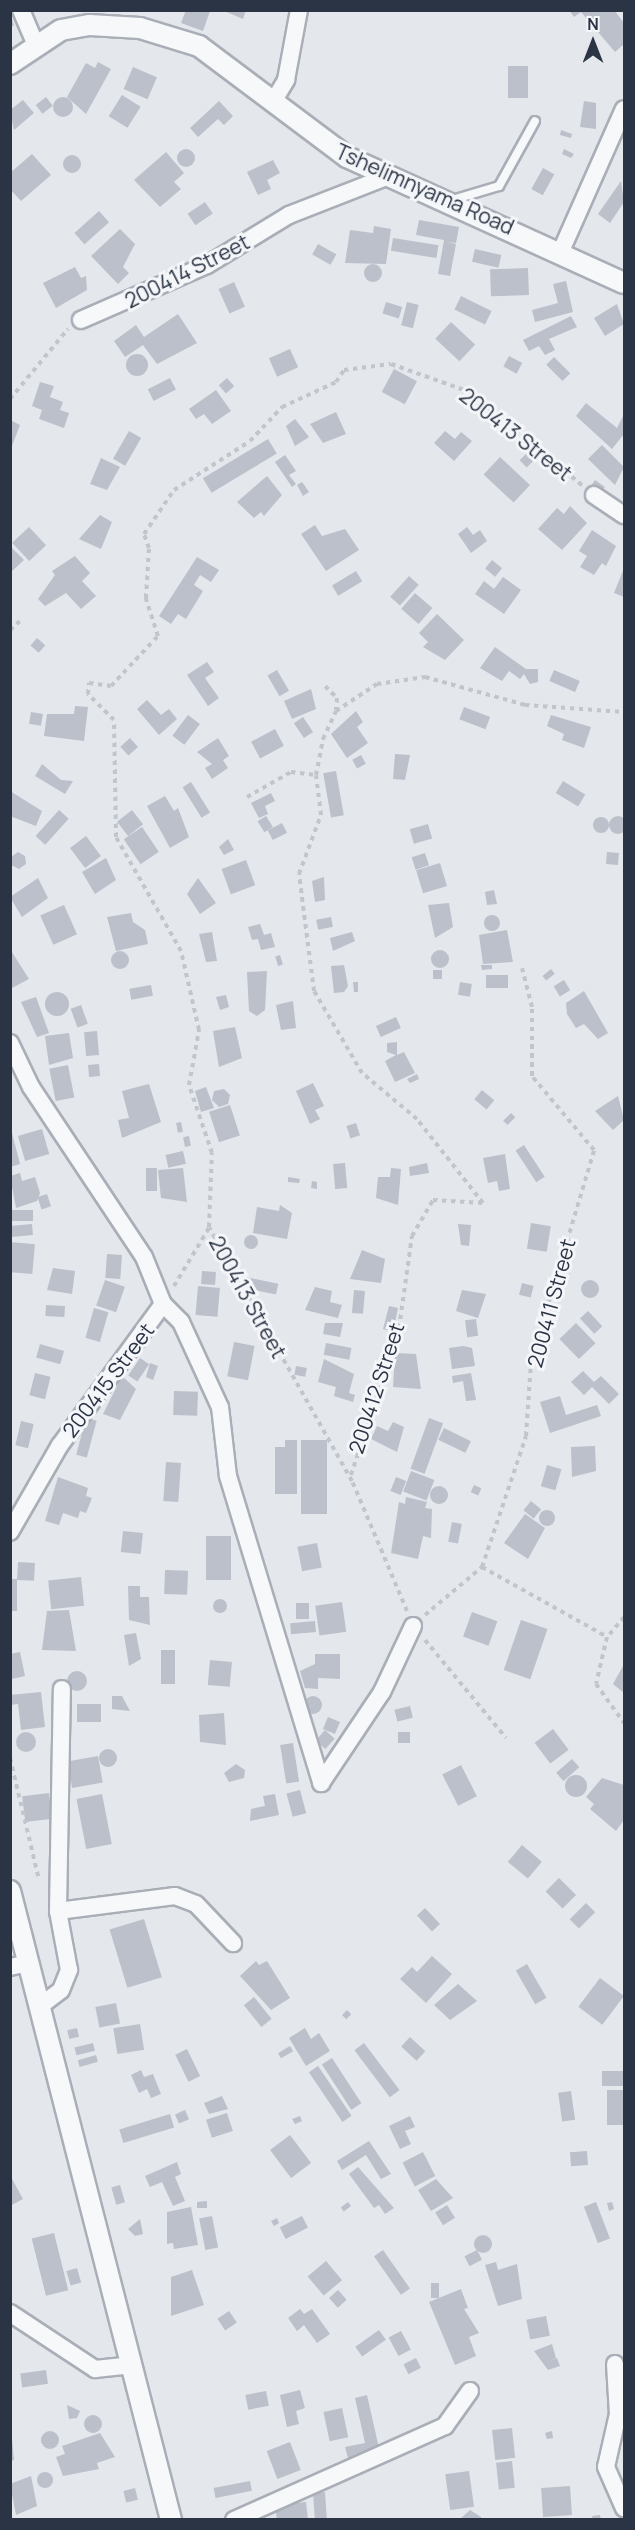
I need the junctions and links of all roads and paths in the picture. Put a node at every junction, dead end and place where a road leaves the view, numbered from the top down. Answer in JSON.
{"nodes":[{"id":1,"x":21,"y":10,"type":"edge"},
{"id":2,"x":299,"y":10,"type":"edge"},
{"id":3,"x":35,"y":43,"type":"junction"},
{"id":4,"x":10,"y":64,"type":"edge"},
{"id":5,"x":273,"y":102,"type":"junction"},
{"id":6,"x":624,"y":109,"type":"edge"},
{"id":7,"x":535,"y":121,"type":"dead end"},
{"id":8,"x":389,"y":176,"type":"junction"},
{"id":9,"x":448,"y":201,"type":"junction"},
{"id":10,"x":561,"y":251,"type":"junction"},
{"id":11,"x":624,"y":283,"type":"edge"},
{"id":12,"x":81,"y":320,"type":"joint"},
{"id":13,"x":10,"y":399,"type":"edge"},
{"id":14,"x":594,"y":495,"type":"joint"},
{"id":15,"x":624,"y":515,"type":"edge"},
{"id":16,"x":20,"y":621,"type":"dead end"},
{"id":17,"x":10,"y":630,"type":"edge"},
{"id":18,"x":325,"y":686,"type":"dead end"},
{"id":19,"x":336,"y":711,"type":"junction"},
{"id":20,"x":624,"y":712,"type":"edge"},
{"id":21,"x":316,"y":775,"type":"junction"},
{"id":22,"x":247,"y":797,"type":"dead end"},
{"id":23,"x":522,"y":968,"type":"dead end"},
{"id":24,"x":10,"y":1043,"type":"edge"},
{"id":25,"x":209,"y":1227,"type":"junction"},
{"id":26,"x":163,"y":1304,"type":"junction"},
{"id":27,"x":352,"y":1481,"type":"junction"},
{"id":28,"x":10,"y":1532,"type":"edge"},
{"id":29,"x":483,"y":1567,"type":"junction"},
{"id":30,"x":624,"y":1617,"type":"edge"},
{"id":31,"x":413,"y":1626,"type":"junction"},
{"id":32,"x":607,"y":1637,"type":"junction"},
{"id":33,"x":62,"y":1689,"type":"dead end"},
{"id":34,"x":624,"y":1724,"type":"edge"},
{"id":35,"x":506,"y":1738,"type":"dead end"},
{"id":36,"x":10,"y":1758,"type":"edge"},
{"id":37,"x":41,"y":1884,"type":"dead end"},
{"id":38,"x":10,"y":1891,"type":"edge"},
{"id":39,"x":58,"y":1911,"type":"junction"},
{"id":40,"x":233,"y":1943,"type":"dead end"},
{"id":41,"x":20,"y":1965,"type":"edge"},
{"id":42,"x":40,"y":2006,"type":"junction"},
{"id":43,"x":10,"y":2313,"type":"edge"},
{"id":44,"x":615,"y":2364,"type":"dead end"},
{"id":45,"x":131,"y":2365,"type":"junction"},
{"id":46,"x":470,"y":2391,"type":"dead end"},
{"id":47,"x":624,"y":2508,"type":"edge"},
{"id":48,"x":171,"y":2520,"type":"edge"},
{"id":49,"x":234,"y":2520,"type":"edge"}],
"edges":[{"from":1,"to":3,"type":"street"},
{"from":2,"to":5,"type":"street"},
{"from":3,"to":4,"type":"street","name":"Tshelimnyama Road"},
{"from":3,"to":5,"type":"street","name":"Tshelimnyama Road"},
{"from":5,"to":8,"type":"street","name":"Tshelimnyama Road"},
{"from":6,"to":10,"type":"street"},
{"from":7,"to":9,"type":"lane"},
{"from":8,"to":9,"type":"street","name":"Tshelimnyama Road"},
{"from":8,"to":12,"type":"street","name":"200414 Street"},
{"from":9,"to":10,"type":"street","name":"Tshelimnyama Road"},
{"from":10,"to":11,"type":"street","name":"Tshelimnyama Road"},
{"from":12,"to":13,"type":"path"},
{"from":14,"to":15,"type":"street","name":"200413 Street"},
{"from":14,"to":25,"type":"path","name":"200413 Street"},
{"from":16,"to":17,"type":"path"},
{"from":18,"to":19,"type":"path"},
{"from":19,"to":20,"type":"path"},
{"from":19,"to":21,"type":"path","name":"200412 Street"},
{"from":21,"to":22,"type":"path"},
{"from":21,"to":27,"type":"path","name":"200412 Street"},
{"from":23,"to":29,"type":"path","name":"200411 Street"},
{"from":24,"to":26,"type":"street","name":"200415 Street"},
{"from":25,"to":26,"type":"path"},
{"from":25,"to":27,"type":"path","name":"200413 Street"},
{"from":26,"to":28,"type":"street","name":"200415 Street"},
{"from":26,"to":31,"type":"street"},
{"from":27,"to":31,"type":"path","name":"200413 Street"},
{"from":29,"to":31,"type":"path"},
{"from":29,"to":32,"type":"path"},
{"from":30,"to":32,"type":"path"},
{"from":31,"to":35,"type":"path","name":"200413 Street"},
{"from":32,"to":34,"type":"path"},
{"from":33,"to":39,"type":"street"},
{"from":36,"to":37,"type":"path"},
{"from":38,"to":41,"type":"street"},
{"from":39,"to":40,"type":"street"},
{"from":39,"to":42,"type":"street"},
{"from":41,"to":42,"type":"street"},
{"from":42,"to":45,"type":"street"},
{"from":43,"to":45,"type":"street"},
{"from":44,"to":47,"type":"street"},
{"from":45,"to":48,"type":"street"},
{"from":46,"to":49,"type":"street"}]}
